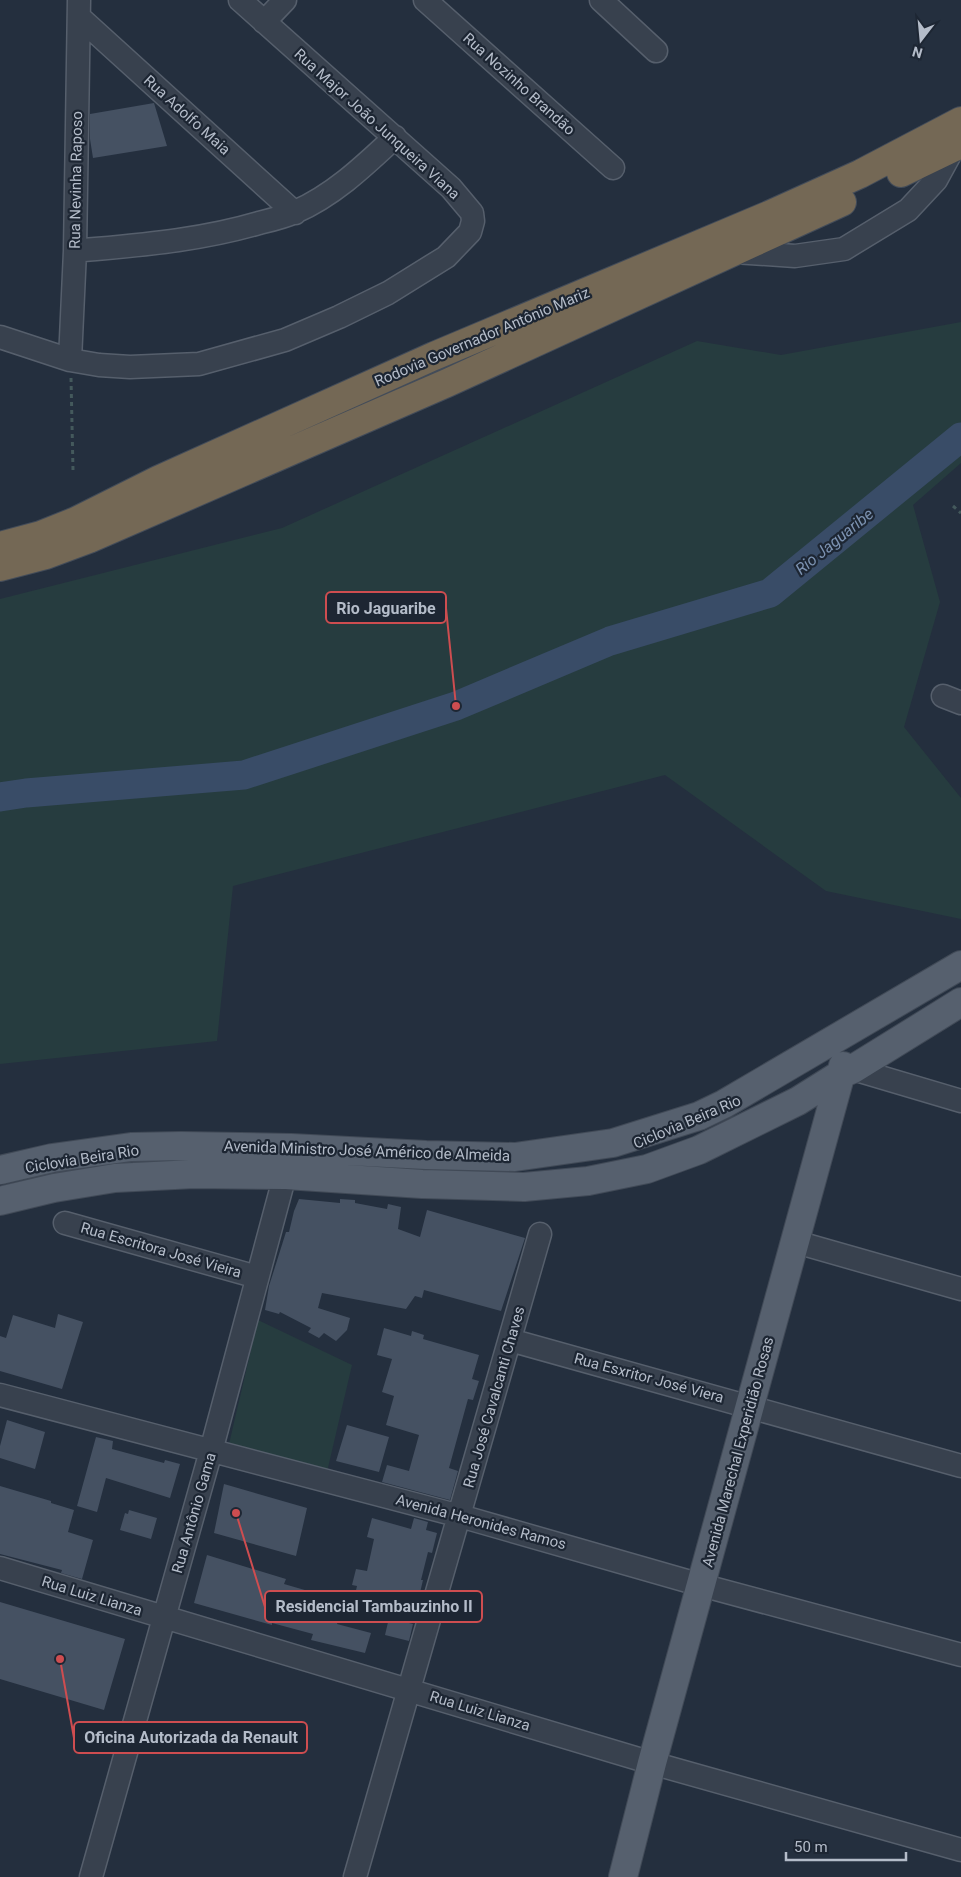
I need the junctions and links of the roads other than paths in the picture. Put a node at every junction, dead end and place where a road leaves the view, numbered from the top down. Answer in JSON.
{"nodes":[{"id":1,"x":240,"y":0,"type":"edge"},
{"id":2,"x":285,"y":0,"type":"edge"},
{"id":3,"x":425,"y":0,"type":"edge"},
{"id":4,"x":601,"y":0,"type":"edge"},
{"id":5,"x":79,"y":9,"type":"edge"},
{"id":6,"x":264,"y":22,"type":"junction"},
{"id":7,"x":656,"y":50,"type":"dead end"},
{"id":8,"x":961,"y":121,"type":"edge"},
{"id":9,"x":395,"y":137,"type":"junction"},
{"id":10,"x":958,"y":145,"type":"edge"},
{"id":11,"x":613,"y":168,"type":"dead end"},
{"id":12,"x":295,"y":213,"type":"junction"},
{"id":13,"x":75,"y":251,"type":"junction"},
{"id":14,"x":734,"y":252,"type":"junction"},
{"id":15,"x":0,"y":336,"type":"edge"},
{"id":16,"x":70,"y":360,"type":"junction"},
{"id":17,"x":0,"y":546,"type":"edge"},
{"id":18,"x":0,"y":567,"type":"edge"},
{"id":19,"x":961,"y":965,"type":"edge"},
{"id":20,"x":961,"y":1002,"type":"edge"},
{"id":21,"x":851,"y":1028,"type":"junction"},
{"id":22,"x":847,"y":1071,"type":"junction"},
{"id":23,"x":961,"y":1101,"type":"edge"},
{"id":24,"x":724,"y":1104,"type":"junction"},
{"id":25,"x":746,"y":1128,"type":"junction"},
{"id":26,"x":291,"y":1148,"type":"junction"},
{"id":27,"x":0,"y":1170,"type":"edge"},
{"id":28,"x":286,"y":1175,"type":"junction"},
{"id":29,"x":0,"y":1201,"type":"edge"},
{"id":30,"x":65,"y":1223,"type":"dead end"},
{"id":31,"x":540,"y":1234,"type":"dead end"},
{"id":32,"x":796,"y":1242,"type":"junction"},
{"id":33,"x":257,"y":1277,"type":"junction"},
{"id":34,"x":961,"y":1289,"type":"edge"},
{"id":35,"x":510,"y":1340,"type":"junction"},
{"id":36,"x":0,"y":1395,"type":"edge"},
{"id":37,"x":751,"y":1406,"type":"junction"},
{"id":38,"x":211,"y":1451,"type":"junction"},
{"id":39,"x":961,"y":1466,"type":"edge"},
{"id":40,"x":460,"y":1516,"type":"junction"},
{"id":41,"x":0,"y":1568,"type":"edge"},
{"id":42,"x":701,"y":1585,"type":"junction"},
{"id":43,"x":164,"y":1618,"type":"junction"},
{"id":44,"x":961,"y":1655,"type":"edge"},
{"id":45,"x":408,"y":1690,"type":"junction"},
{"id":46,"x":652,"y":1763,"type":"junction"},
{"id":47,"x":961,"y":1850,"type":"edge"},
{"id":48,"x":91,"y":1877,"type":"edge"},
{"id":49,"x":355,"y":1877,"type":"edge"},
{"id":50,"x":623,"y":1877,"type":"edge"}],
"edges":[{"from":1,"to":6,"type":"street","name":"Rua Major João Junqueira Viana"},
{"from":2,"to":6,"type":"street"},
{"from":3,"to":11,"type":"street","name":"Rua Nozinho Brandão"},
{"from":4,"to":7,"type":"street"},
{"from":5,"to":12,"type":"street","name":"Rua Adolfo Maia"},
{"from":5,"to":13,"type":"street","name":"Rua Nevinha Raposo"},
{"from":6,"to":9,"type":"street","name":"Rua Major João Junqueira Viana"},
{"from":8,"to":17,"type":"highway","name":"Rodovia Governador Antônio Mariz"},
{"from":9,"to":12,"type":"street"},
{"from":9,"to":16,"type":"street","name":"Rua Major João Junqueira Viana"},
{"from":10,"to":14,"type":"highway","name":"Rodovia Governador Antônio Mariz"},
{"from":10,"to":14,"type":"street"},
{"from":12,"to":13,"type":"street"},
{"from":13,"to":16,"type":"street","name":"Rua Nevinha Raposo"},
{"from":14,"to":18,"type":"highway","name":"Rodovia Governador Antônio Mariz"},
{"from":15,"to":16,"type":"street"},
{"from":19,"to":21,"type":"main road","name":"Avenida Ministro José Américo de Almeida"},
{"from":20,"to":22,"type":"main road","name":"Avenida Ministro José Américo de Almeida"},
{"from":21,"to":22,"type":"main road","name":"Avenida Marechal Experidião Rosas"},
{"from":21,"to":24,"type":"main road","name":"Avenida Ministro José Américo de Almeida"},
{"from":22,"to":23,"type":"street"},
{"from":22,"to":25,"type":"main road","name":"Avenida Ministro José Américo de Almeida"},
{"from":22,"to":32,"type":"main road","name":"Avenida Marechal Experidião Rosas"},
{"from":24,"to":25,"type":"main road"},
{"from":24,"to":26,"type":"main road","name":"Avenida Ministro José Américo de Almeida"},
{"from":25,"to":28,"type":"main road","name":"Avenida Ministro José Américo de Almeida"},
{"from":26,"to":27,"type":"main road","name":"Avenida Ministro José Américo de Almeida"},
{"from":26,"to":28,"type":"street","name":"Rua Antônio Gama"},
{"from":28,"to":29,"type":"main road","name":"Avenida Ministro José Américo de Almeida"},
{"from":28,"to":33,"type":"street","name":"Rua Antônio Gama"},
{"from":30,"to":33,"type":"street","name":"Rua Escritora José Vieira"},
{"from":31,"to":35,"type":"street","name":"Rua José Cavalcanti Chaves"},
{"from":32,"to":34,"type":"street"},
{"from":32,"to":37,"type":"main road","name":"Avenida Marechal Experidião Rosas"},
{"from":33,"to":38,"type":"street","name":"Rua Antônio Gama"},
{"from":35,"to":37,"type":"street","name":"Rua Esxritor José Viera"},
{"from":35,"to":40,"type":"street","name":"Rua José Cavalcanti Chaves"},
{"from":36,"to":38,"type":"street","name":"Avenida Heronides Ramos"},
{"from":37,"to":39,"type":"street","name":"Rua Esxritor José Viera"},
{"from":37,"to":42,"type":"main road","name":"Avenida Marechal Experidião Rosas"},
{"from":38,"to":40,"type":"street","name":"Avenida Heronides Ramos"},
{"from":38,"to":43,"type":"street","name":"Rua Antônio Gama"},
{"from":40,"to":42,"type":"street","name":"Avenida Heronides Ramos"},
{"from":40,"to":45,"type":"street","name":"Rua José Cavalcanti Chaves"},
{"from":41,"to":43,"type":"street","name":"Rua Luiz Lianza"},
{"from":42,"to":44,"type":"street","name":"Avenida Heronides Ramos"},
{"from":42,"to":46,"type":"main road","name":"Avenida Marechal Experidião Rosas"},
{"from":43,"to":45,"type":"street","name":"Rua Luiz Lianza"},
{"from":43,"to":48,"type":"street","name":"Rua Antônio Gama"},
{"from":45,"to":46,"type":"street","name":"Rua Luiz Lianza"},
{"from":45,"to":49,"type":"street","name":"Rua José Cavalcanti Chaves"},
{"from":46,"to":47,"type":"street","name":"Rua Luiz Lianza"},
{"from":46,"to":50,"type":"main road","name":"Avenida Marechal Experidião Rosas"}]}
